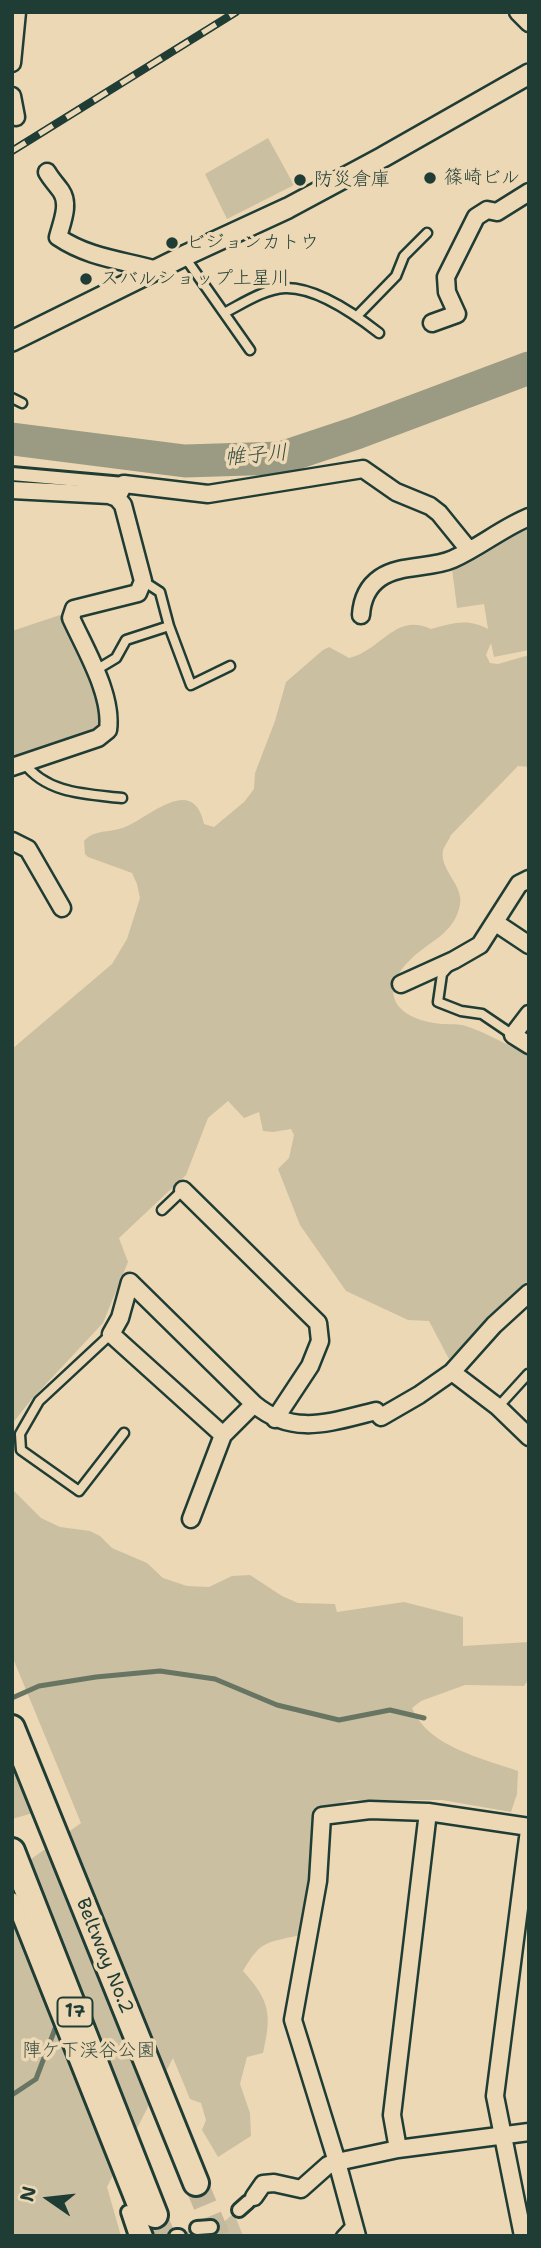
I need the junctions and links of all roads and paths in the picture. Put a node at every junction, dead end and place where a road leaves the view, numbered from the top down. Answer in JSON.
{"nodes":[{"id":1,"x":17,"y":12,"type":"edge"},
{"id":2,"x":517,"y":12,"type":"edge"},
{"id":3,"x":529,"y":23,"type":"edge"},
{"id":4,"x":12,"y":63,"type":"edge"},
{"id":5,"x":529,"y":74,"type":"edge"},
{"id":6,"x":12,"y":96,"type":"edge"},
{"id":7,"x":16,"y":117,"type":"dead end"},
{"id":8,"x":47,"y":172,"type":"dead end"},
{"id":9,"x":529,"y":192,"type":"edge"},
{"id":10,"x":427,"y":233,"type":"dead end"},
{"id":11,"x":184,"y":256,"type":"junction"},
{"id":12,"x":157,"y":270,"type":"junction"},
{"id":13,"x":224,"y":313,"type":"junction"},
{"id":14,"x":357,"y":316,"type":"junction"},
{"id":15,"x":432,"y":323,"type":"dead end"},
{"id":16,"x":379,"y":334,"type":"dead end"},
{"id":17,"x":12,"y":341,"type":"edge"},
{"id":18,"x":250,"y":350,"type":"dead end"},
{"id":19,"x":12,"y":398,"type":"edge"},
{"id":20,"x":22,"y":403,"type":"dead end"},
{"id":21,"x":12,"y":474,"type":"edge"},
{"id":22,"x":12,"y":490,"type":"edge"},
{"id":23,"x":120,"y":491,"type":"junction"},
{"id":24,"x":529,"y":517,"type":"edge"},
{"id":25,"x":469,"y":550,"type":"junction"},
{"id":26,"x":143,"y":580,"type":"junction"},
{"id":27,"x":361,"y":615,"type":"dead end"},
{"id":28,"x":169,"y":626,"type":"junction"},
{"id":29,"x":230,"y":666,"type":"dead end"},
{"id":30,"x":96,"y":670,"type":"junction"},
{"id":31,"x":18,"y":765,"type":"edge"},
{"id":32,"x":122,"y":798,"type":"dead end"},
{"id":33,"x":12,"y":841,"type":"edge"},
{"id":34,"x":529,"y":879,"type":"edge"},
{"id":35,"x":62,"y":908,"type":"dead end"},
{"id":36,"x":496,"y":923,"type":"junction"},
{"id":37,"x":529,"y":945,"type":"edge"},
{"id":38,"x":454,"y":960,"type":"junction"},
{"id":39,"x":401,"y":984,"type":"dead end"},
{"id":40,"x":529,"y":1014,"type":"edge"},
{"id":41,"x":513,"y":1035,"type":"junction"},
{"id":42,"x":529,"y":1045,"type":"edge"},
{"id":43,"x":183,"y":1190,"type":"joint"},
{"id":44,"x":162,"y":1210,"type":"dead end"},
{"id":45,"x":527,"y":1298,"type":"edge"},
{"id":46,"x":111,"y":1335,"type":"junction"},
{"id":47,"x":452,"y":1372,"type":"junction"},
{"id":48,"x":528,"y":1374,"type":"edge"},
{"id":49,"x":254,"y":1404,"type":"junction"},
{"id":50,"x":498,"y":1407,"type":"junction"},
{"id":51,"x":275,"y":1419,"type":"junction"},
{"id":52,"x":525,"y":1427,"type":"edge"},
{"id":53,"x":124,"y":1433,"type":"dead end"},
{"id":54,"x":223,"y":1435,"type":"junction"},
{"id":55,"x":191,"y":1519,"type":"dead end"},
{"id":56,"x":12,"y":1728,"type":"edge"},
{"id":57,"x":428,"y":1812,"type":"junction"},
{"id":58,"x":529,"y":1829,"type":"edge"},
{"id":59,"x":12,"y":1851,"type":"edge"},
{"id":60,"x":12,"y":1899,"type":"edge"},
{"id":61,"x":529,"y":2132,"type":"edge"},
{"id":62,"x":502,"y":2136,"type":"junction"},
{"id":63,"x":398,"y":2149,"type":"junction"},
{"id":64,"x":337,"y":2162,"type":"junction"},
{"id":65,"x":130,"y":2180,"type":"junction"},
{"id":66,"x":196,"y":2183,"type":"tunnel mouth"},
{"id":67,"x":247,"y":2203,"type":"dead end"},
{"id":68,"x":150,"y":2225,"type":"tunnel mouth"},
{"id":69,"x":355,"y":2230,"type":"edge"},
{"id":70,"x":136,"y":2236,"type":"edge"},
{"id":71,"x":341,"y":2236,"type":"edge"},
{"id":72,"x":523,"y":2236,"type":"edge"}],
"edges":[{"from":1,"to":4,"type":"street"},
{"from":2,"to":3,"type":"street"},
{"from":5,"to":11,"type":"street"},
{"from":6,"to":7,"type":"street"},
{"from":8,"to":12,"type":"street"},
{"from":9,"to":15,"type":"street"},
{"from":10,"to":14,"type":"lane"},
{"from":11,"to":12,"type":"street"},
{"from":11,"to":13,"type":"lane"},
{"from":12,"to":17,"type":"street"},
{"from":13,"to":14,"type":"lane"},
{"from":13,"to":18,"type":"lane"},
{"from":14,"to":16,"type":"lane"},
{"from":19,"to":20,"type":"lane"},
{"from":21,"to":23,"type":"street"},
{"from":22,"to":23,"type":"street"},
{"from":23,"to":25,"type":"street"},
{"from":23,"to":26,"type":"street"},
{"from":24,"to":25,"type":"street"},
{"from":25,"to":27,"type":"street"},
{"from":26,"to":28,"type":"lane"},
{"from":26,"to":30,"type":"street"},
{"from":28,"to":29,"type":"lane"},
{"from":28,"to":30,"type":"lane"},
{"from":30,"to":31,"type":"street"},
{"from":31,"to":32,"type":"lane"},
{"from":33,"to":35,"type":"street"},
{"from":34,"to":36,"type":"street"},
{"from":36,"to":37,"type":"street"},
{"from":36,"to":38,"type":"street"},
{"from":38,"to":39,"type":"street"},
{"from":38,"to":41,"type":"lane"},
{"from":40,"to":41,"type":"street"},
{"from":41,"to":42,"type":"street"},
{"from":43,"to":44,"type":"lane"},
{"from":43,"to":51,"type":"street"},
{"from":45,"to":47,"type":"street"},
{"from":46,"to":49,"type":"street"},
{"from":46,"to":53,"type":"lane"},
{"from":46,"to":54,"type":"street"},
{"from":47,"to":50,"type":"street"},
{"from":47,"to":51,"type":"street"},
{"from":48,"to":50,"type":"lane"},
{"from":49,"to":51,"type":"street"},
{"from":49,"to":54,"type":"street"},
{"from":50,"to":52,"type":"street"},
{"from":54,"to":55,"type":"street"},
{"from":56,"to":66,"type":"main road","name":"Beltway No.2","number":"17"},
{"from":57,"to":58,"type":"street"},
{"from":57,"to":63,"type":"street"},
{"from":57,"to":64,"type":"street"},
{"from":58,"to":62,"type":"street"},
{"from":59,"to":65,"type":"main road","number":"17"},
{"from":60,"to":65,"type":"street"},
{"from":61,"to":62,"type":"street"},
{"from":62,"to":63,"type":"street"},
{"from":62,"to":72,"type":"street"},
{"from":63,"to":64,"type":"street"},
{"from":64,"to":67,"type":"street"},
{"from":64,"to":69,"type":"street"},
{"from":65,"to":68,"type":"main road","number":"17"},
{"from":65,"to":70,"type":"street"},
{"from":69,"to":71,"type":"lane"}]}
